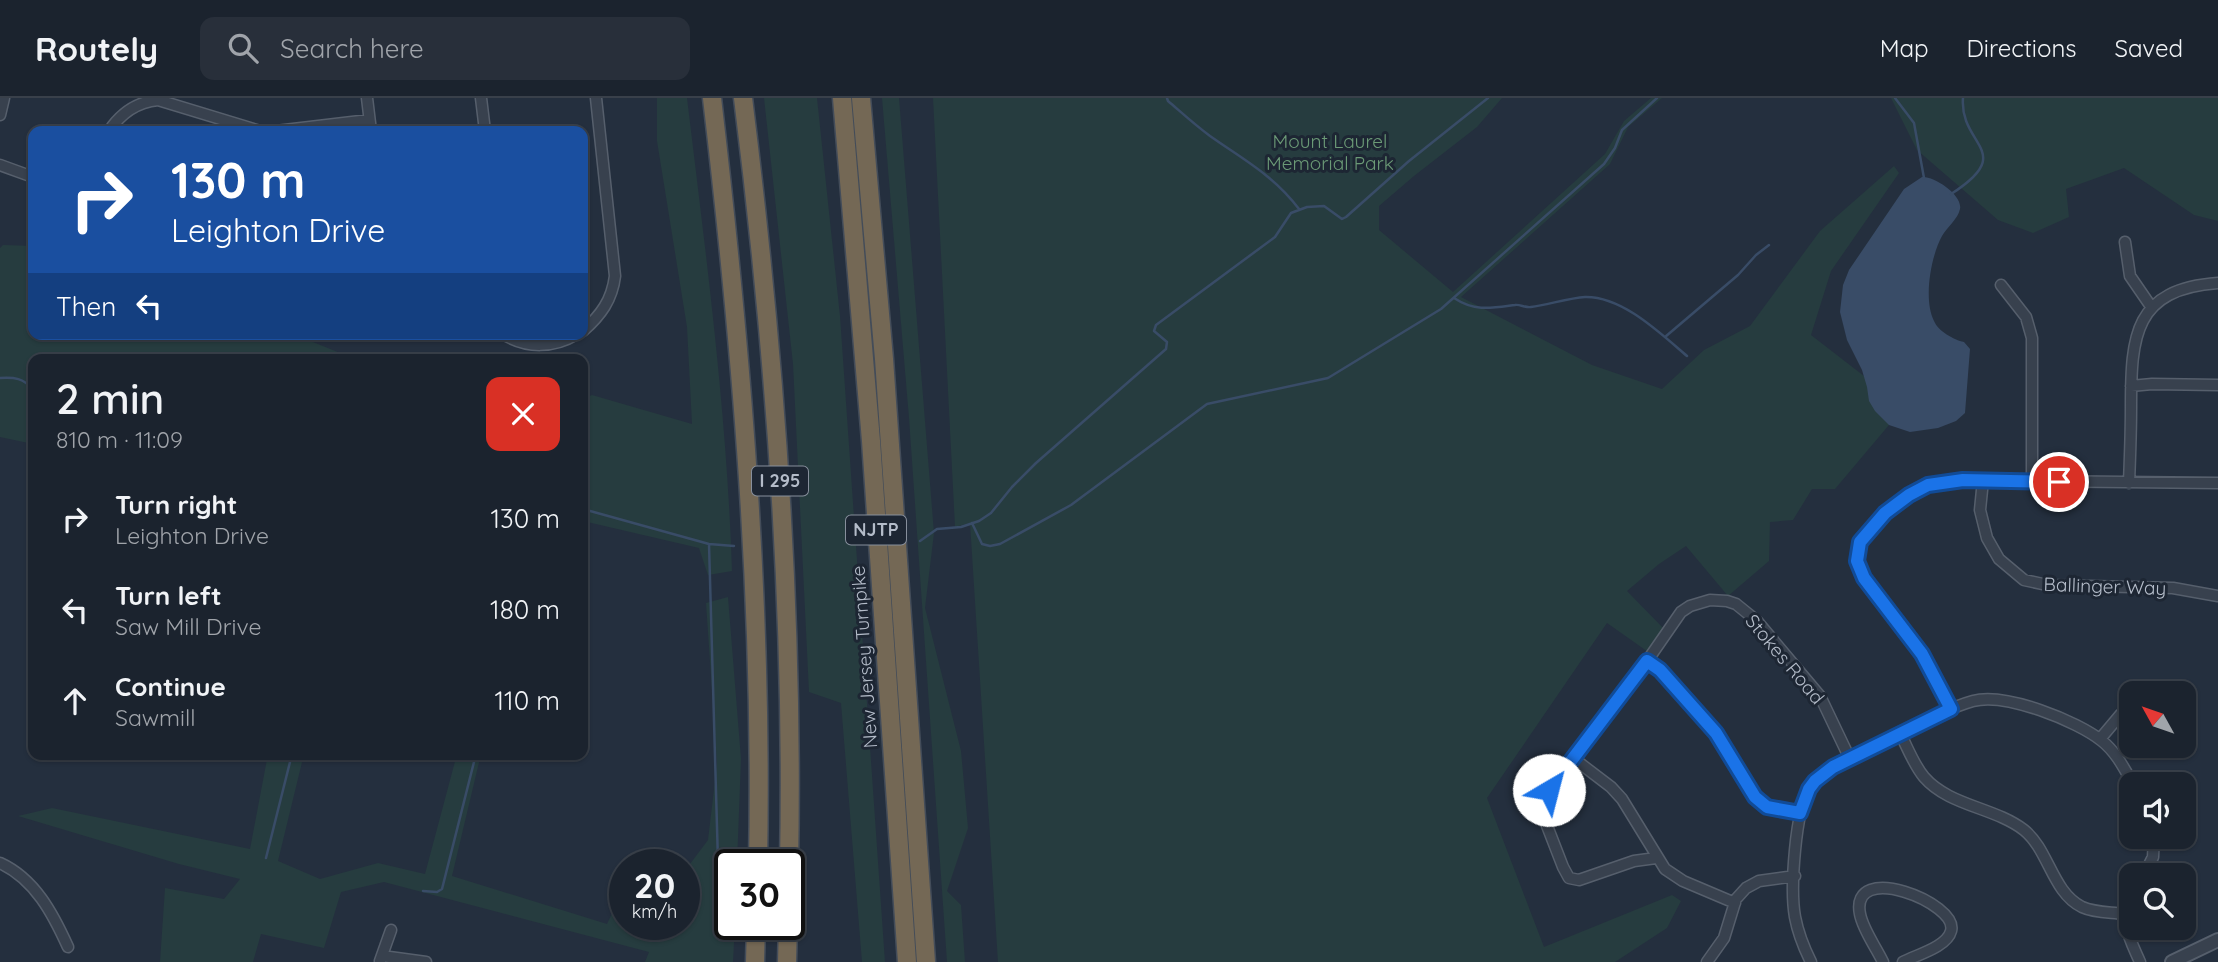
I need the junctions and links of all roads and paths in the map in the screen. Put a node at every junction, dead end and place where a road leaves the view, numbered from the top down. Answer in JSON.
{"nodes":[{"id":1,"x":4,"y":98,"type":"edge"},
{"id":2,"x":366,"y":98,"type":"edge"},
{"id":3,"x":481,"y":98,"type":"edge"},
{"id":4,"x":596,"y":98,"type":"edge"},
{"id":5,"x":712,"y":98,"type":"edge"},
{"id":6,"x":743,"y":98,"type":"edge"},
{"id":7,"x":842,"y":98,"type":"edge"},
{"id":8,"x":861,"y":98,"type":"edge"},
{"id":9,"x":0,"y":115,"type":"edge"},
{"id":10,"x":113,"y":126,"type":"edge"},
{"id":11,"x":244,"y":126,"type":"edge"},
{"id":12,"x":370,"y":126,"type":"edge"},
{"id":13,"x":484,"y":126,"type":"edge"},
{"id":14,"x":0,"y":165,"type":"edge"},
{"id":15,"x":28,"y":175,"type":"edge"},
{"id":16,"x":2125,"y":242,"type":"dead end"},
{"id":17,"x":2218,"y":284,"type":"edge"},
{"id":18,"x":2001,"y":285,"type":"dead end"},
{"id":19,"x":2152,"y":308,"type":"junction"},
{"id":20,"x":588,"y":326,"type":"edge"},
{"id":21,"x":518,"y":340,"type":"edge"},
{"id":22,"x":565,"y":340,"type":"edge"},
{"id":23,"x":2130,"y":386,"type":"junction"},
{"id":24,"x":2218,"y":386,"type":"edge"},
{"id":25,"x":1983,"y":480,"type":"junction"},
{"id":26,"x":2032,"y":481,"type":"junction"},
{"id":27,"x":2129,"y":483,"type":"junction"},
{"id":28,"x":2218,"y":483,"type":"edge"},
{"id":29,"x":2218,"y":596,"type":"edge"},
{"id":30,"x":1647,"y":661,"type":"junction"},
{"id":31,"x":1951,"y":709,"type":"junction"},
{"id":32,"x":2119,"y":717,"type":"edge"},
{"id":33,"x":1901,"y":735,"type":"junction"},
{"id":34,"x":2100,"y":739,"type":"junction"},
{"id":35,"x":1573,"y":758,"type":"junction"},
{"id":36,"x":1850,"y":759,"type":"junction"},
{"id":37,"x":2126,"y":772,"type":"edge"},
{"id":38,"x":1800,"y":813,"type":"junction"},
{"id":39,"x":758,"y":849,"type":"edge"},
{"id":40,"x":789,"y":849,"type":"edge"},
{"id":41,"x":1656,"y":858,"type":"junction"},
{"id":42,"x":0,"y":863,"type":"edge"},
{"id":43,"x":1795,"y":876,"type":"junction"},
{"id":44,"x":1735,"y":903,"type":"junction"},
{"id":45,"x":2119,"y":913,"type":"edge"},
{"id":46,"x":391,"y":930,"type":"dead end"},
{"id":47,"x":756,"y":940,"type":"edge"},
{"id":48,"x":788,"y":940,"type":"edge"},
{"id":49,"x":2131,"y":940,"type":"edge"},
{"id":50,"x":2218,"y":940,"type":"edge"},
{"id":51,"x":68,"y":947,"type":"dead end"},
{"id":52,"x":381,"y":959,"type":"edge"},
{"id":53,"x":426,"y":962,"type":"edge"},
{"id":54,"x":755,"y":962,"type":"edge"},
{"id":55,"x":787,"y":962,"type":"edge"},
{"id":56,"x":907,"y":962,"type":"edge"},
{"id":57,"x":926,"y":962,"type":"edge"},
{"id":58,"x":1707,"y":962,"type":"edge"},
{"id":59,"x":1811,"y":962,"type":"edge"},
{"id":60,"x":1883,"y":962,"type":"edge"},
{"id":61,"x":1903,"y":962,"type":"edge"},
{"id":62,"x":2140,"y":962,"type":"edge"},
{"id":63,"x":2172,"y":962,"type":"edge"}],
"edges":[{"from":1,"to":9,"type":"street"},
{"from":2,"to":12,"type":"street"},
{"from":3,"to":13,"type":"street"},
{"from":4,"to":20,"type":"street"},
{"from":5,"to":39,"type":"highway","number":"I 295"},
{"from":6,"to":40,"type":"highway","number":"I 295"},
{"from":7,"to":56,"type":"highway","name":"New Jersey Turnpike","number":"NJTP"},
{"from":8,"to":57,"type":"highway","name":"New Jersey Turnpike","number":"NJTP"},
{"from":10,"to":11,"type":"street"},
{"from":14,"to":15,"type":"street"},
{"from":16,"to":19,"type":"street"},
{"from":17,"to":19,"type":"street"},
{"from":18,"to":26,"type":"street"},
{"from":19,"to":23,"type":"street"},
{"from":21,"to":22,"type":"street"},
{"from":23,"to":24,"type":"street"},
{"from":23,"to":27,"type":"street"},
{"from":25,"to":26,"type":"street"},
{"from":25,"to":29,"type":"street","name":"Ballinger Way"},
{"from":25,"to":31,"type":"street"},
{"from":26,"to":27,"type":"street"},
{"from":27,"to":28,"type":"street"},
{"from":30,"to":35,"type":"street","name":"Stokes Road"},
{"from":30,"to":36,"type":"street","name":"Stokes Road"},
{"from":30,"to":38,"type":"street"},
{"from":31,"to":33,"type":"street"},
{"from":31,"to":34,"type":"street"},
{"from":32,"to":34,"type":"street"},
{"from":33,"to":36,"type":"street"},
{"from":33,"to":45,"type":"street"},
{"from":34,"to":37,"type":"street"},
{"from":35,"to":41,"type":"street"},
{"from":35,"to":41,"type":"street","name":"Stokes Road"},
{"from":36,"to":38,"type":"street"},
{"from":38,"to":43,"type":"street"},
{"from":41,"to":44,"type":"street"},
{"from":42,"to":51,"type":"street"},
{"from":43,"to":44,"type":"street"},
{"from":43,"to":59,"type":"street"},
{"from":44,"to":58,"type":"street"},
{"from":46,"to":52,"type":"street"},
{"from":47,"to":54,"type":"highway"},
{"from":48,"to":55,"type":"highway"},
{"from":49,"to":62,"type":"street"},
{"from":50,"to":63,"type":"street"},
{"from":52,"to":53,"type":"street"},
{"from":60,"to":61,"type":"street"}]}
